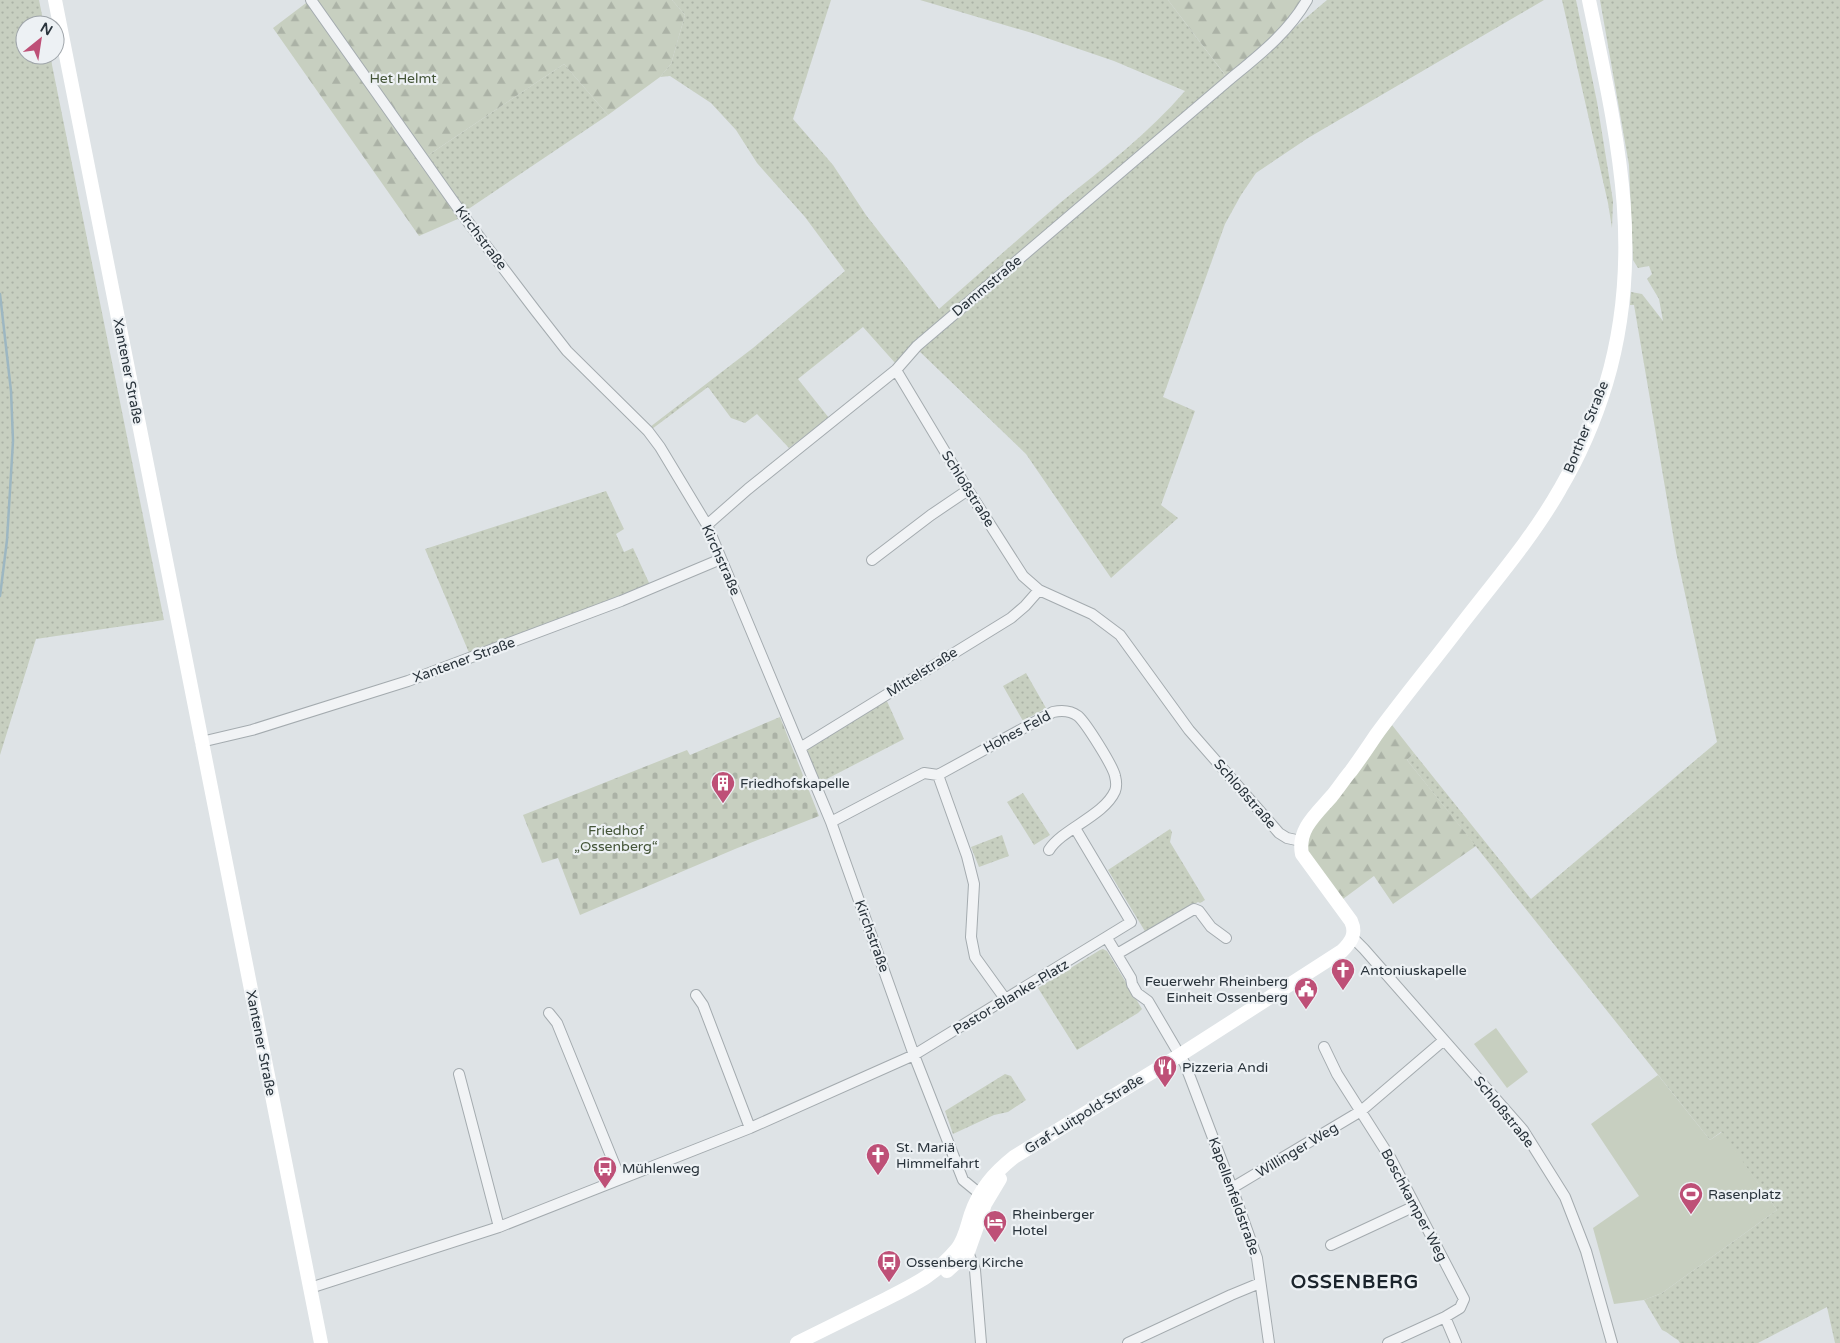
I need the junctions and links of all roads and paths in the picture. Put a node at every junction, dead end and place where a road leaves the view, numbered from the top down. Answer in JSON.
{"nodes":[{"id":1,"x":55,"y":0,"type":"edge"},
{"id":2,"x":311,"y":0,"type":"edge"},
{"id":3,"x":1307,"y":0,"type":"edge"},
{"id":4,"x":1589,"y":0,"type":"edge"},
{"id":5,"x":896,"y":370,"type":"junction"},
{"id":6,"x":968,"y":490,"type":"junction"},
{"id":7,"x":707,"y":525,"type":"junction"},
{"id":8,"x":721,"y":559,"type":"junction"},
{"id":9,"x":872,"y":560,"type":"dead end"},
{"id":10,"x":1039,"y":590,"type":"junction"},
{"id":11,"x":202,"y":742,"type":"junction"},
{"id":12,"x":800,"y":748,"type":"junction"},
{"id":13,"x":938,"y":775,"type":"junction"},
{"id":14,"x":830,"y":822,"type":"junction"},
{"id":15,"x":1075,"y":828,"type":"junction"},
{"id":16,"x":1301,"y":841,"type":"junction"},
{"id":17,"x":1049,"y":850,"type":"dead end"},
{"id":18,"x":1107,"y":938,"type":"junction"},
{"id":19,"x":1226,"y":938,"type":"dead end"},
{"id":20,"x":1353,"y":938,"type":"junction"},
{"id":21,"x":1117,"y":954,"type":"junction"},
{"id":22,"x":696,"y":995,"type":"dead end"},
{"id":23,"x":1006,"y":1000,"type":"junction"},
{"id":24,"x":549,"y":1013,"type":"dead end"},
{"id":25,"x":1444,"y":1040,"type":"junction"},
{"id":26,"x":1324,"y":1047,"type":"dead end"},
{"id":27,"x":914,"y":1055,"type":"junction"},
{"id":28,"x":1180,"y":1055,"type":"junction"},
{"id":29,"x":458,"y":1074,"type":"dead end"},
{"id":30,"x":1361,"y":1111,"type":"junction"},
{"id":31,"x":750,"y":1128,"type":"junction"},
{"id":32,"x":620,"y":1178,"type":"junction"},
{"id":33,"x":1232,"y":1188,"type":"junction"},
{"id":34,"x":984,"y":1196,"type":"junction"},
{"id":35,"x":1415,"y":1206,"type":"junction"},
{"id":36,"x":500,"y":1227,"type":"junction"},
{"id":37,"x":1331,"y":1245,"type":"dead end"},
{"id":38,"x":964,"y":1250,"type":"junction"},
{"id":39,"x":1260,"y":1283,"type":"junction"},
{"id":40,"x":310,"y":1288,"type":"junction"},
{"id":41,"x":1445,"y":1317,"type":"junction"},
{"id":42,"x":321,"y":1343,"type":"edge"},
{"id":43,"x":797,"y":1343,"type":"edge"},
{"id":44,"x":980,"y":1343,"type":"edge"},
{"id":45,"x":1128,"y":1343,"type":"edge"},
{"id":46,"x":1269,"y":1343,"type":"edge"},
{"id":47,"x":1388,"y":1343,"type":"edge"},
{"id":48,"x":1456,"y":1343,"type":"edge"},
{"id":49,"x":1612,"y":1343,"type":"edge"}],
"edges":[{"from":1,"to":11,"type":"street","name":"Xantener Straße"},
{"from":2,"to":7,"type":"street","name":"Kirchstraße"},
{"from":3,"to":5,"type":"street","name":"Dammstraße"},
{"from":4,"to":16,"type":"street","name":"Borther Straße"},
{"from":5,"to":6,"type":"street","name":"Schloßstraße"},
{"from":5,"to":7,"type":"street","name":"Dammstraße"},
{"from":6,"to":9,"type":"street"},
{"from":6,"to":10,"type":"street","name":"Schloßstraße"},
{"from":7,"to":8,"type":"street","name":"Kirchstraße"},
{"from":8,"to":11,"type":"street","name":"Xantener Straße"},
{"from":8,"to":12,"type":"street","name":"Kirchstraße"},
{"from":10,"to":12,"type":"street","name":"Mittelstraße"},
{"from":10,"to":16,"type":"street","name":"Schloßstraße"},
{"from":11,"to":40,"type":"street","name":"Xantener Straße"},
{"from":12,"to":14,"type":"street","name":"Kirchstraße"},
{"from":13,"to":14,"type":"street","name":"Hohes Feld"},
{"from":13,"to":15,"type":"street","name":"Hohes Feld"},
{"from":13,"to":23,"type":"street"},
{"from":14,"to":27,"type":"street","name":"Kirchstraße"},
{"from":15,"to":17,"type":"street","name":"Hohes Feld"},
{"from":15,"to":18,"type":"street","name":"Pastor-Blanke-Platz"},
{"from":16,"to":20,"type":"street","name":"Schloßstraße"},
{"from":18,"to":21,"type":"street"},
{"from":18,"to":23,"type":"street","name":"Pastor-Blanke-Platz"},
{"from":19,"to":21,"type":"street"},
{"from":20,"to":25,"type":"street","name":"Schloßstraße"},
{"from":20,"to":28,"type":"street","name":"Graf-Luitpold-Straße"},
{"from":21,"to":28,"type":"street"},
{"from":22,"to":31,"type":"street"},
{"from":23,"to":27,"type":"street","name":"Pastor-Blanke-Platz"},
{"from":24,"to":32,"type":"street"},
{"from":25,"to":30,"type":"street","name":"Willinger Weg"},
{"from":25,"to":49,"type":"street","name":"Schloßstraße"},
{"from":26,"to":30,"type":"street"},
{"from":27,"to":31,"type":"street"},
{"from":27,"to":34,"type":"street","name":"Kirchstraße"},
{"from":28,"to":33,"type":"street","name":"Kapellenfeldstraße"},
{"from":28,"to":34,"type":"street","name":"Graf-Luitpold-Straße"},
{"from":29,"to":36,"type":"street"},
{"from":30,"to":33,"type":"street","name":"Willinger Weg"},
{"from":30,"to":35,"type":"street","name":"Boschkamper Weg"},
{"from":31,"to":32,"type":"street"},
{"from":32,"to":36,"type":"street"},
{"from":33,"to":39,"type":"street","name":"Kapellenfeldstraße"},
{"from":34,"to":38,"type":"street","name":"Graf-Luitpold-Straße"},
{"from":35,"to":37,"type":"street"},
{"from":35,"to":41,"type":"street","name":"Boschkamper Weg"},
{"from":36,"to":40,"type":"street"},
{"from":38,"to":43,"type":"street","name":"Graf-Luitpold-Straße"},
{"from":38,"to":44,"type":"street"},
{"from":39,"to":45,"type":"street"},
{"from":39,"to":46,"type":"street","name":"Kapellenfeldstraße"},
{"from":40,"to":42,"type":"street","name":"Xantener Straße"},
{"from":41,"to":47,"type":"street"},
{"from":41,"to":48,"type":"street"}]}
